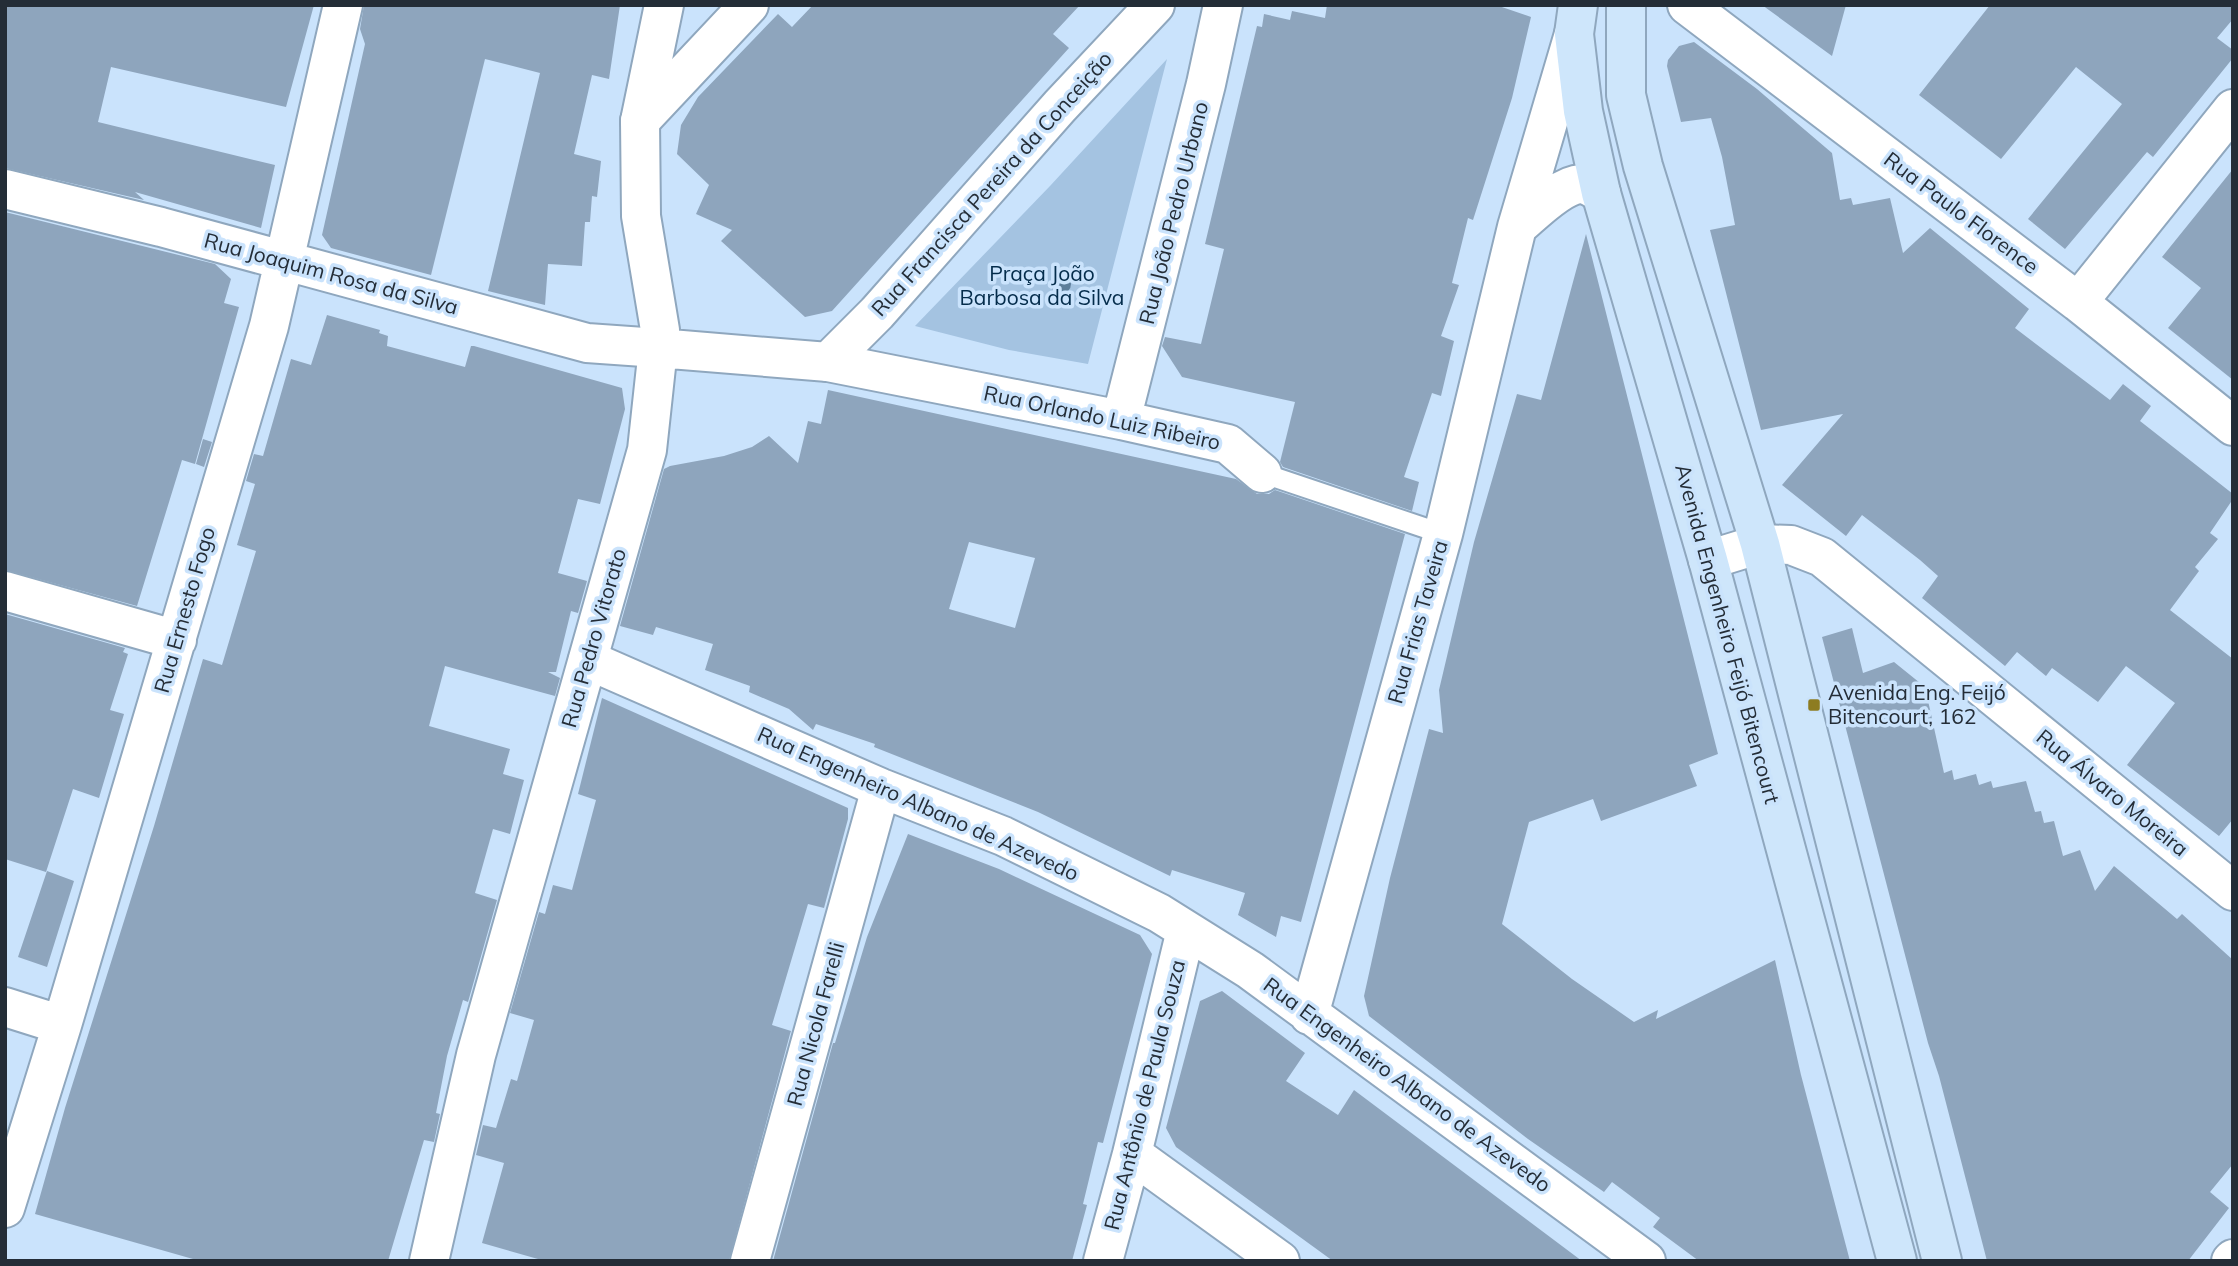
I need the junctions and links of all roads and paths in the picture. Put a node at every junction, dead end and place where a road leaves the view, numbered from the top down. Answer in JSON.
{"nodes":[{"id":1,"x":343,"y":5,"type":"edge"},
{"id":2,"x":664,"y":5,"type":"edge"},
{"id":3,"x":749,"y":5,"type":"edge"},
{"id":4,"x":1155,"y":5,"type":"edge"},
{"id":5,"x":1223,"y":5,"type":"edge"},
{"id":6,"x":1626,"y":5,"type":"edge"},
{"id":7,"x":1687,"y":5,"type":"edge"},
{"id":8,"x":1576,"y":20,"type":"edge"},
{"id":9,"x":2233,"y":109,"type":"edge"},
{"id":10,"x":640,"y":121,"type":"junction"},
{"id":11,"x":5,"y":189,"type":"edge"},
{"id":12,"x":1601,"y":193,"type":"junction"},
{"id":13,"x":1517,"y":228,"type":"junction"},
{"id":14,"x":283,"y":260,"type":"junction"},
{"id":15,"x":2078,"y":302,"type":"junction"},
{"id":16,"x":658,"y":348,"type":"junction"},
{"id":17,"x":828,"y":362,"type":"junction"},
{"id":18,"x":1121,"y":420,"type":"junction"},
{"id":19,"x":2233,"y":426,"type":"edge"},
{"id":20,"x":1262,"y":473,"type":"joint"},
{"id":21,"x":1443,"y":534,"type":"junction"},
{"id":22,"x":1760,"y":544,"type":"junction"},
{"id":23,"x":1708,"y":560,"type":"junction"},
{"id":24,"x":5,"y":591,"type":"edge"},
{"id":25,"x":177,"y":640,"type":"junction"},
{"id":26,"x":588,"y":660,"type":"junction"},
{"id":27,"x":881,"y":788,"type":"junction"},
{"id":28,"x":2233,"y":891,"type":"edge"},
{"id":29,"x":1186,"y":930,"type":"junction"},
{"id":30,"x":5,"y":1007,"type":"edge"},
{"id":31,"x":1309,"y":1015,"type":"junction"},
{"id":32,"x":62,"y":1025,"type":"junction"},
{"id":33,"x":1132,"y":1154,"type":"junction"},
{"id":34,"x":5,"y":1208,"type":"edge"},
{"id":35,"x":429,"y":1261,"type":"edge"},
{"id":36,"x":750,"y":1261,"type":"edge"},
{"id":37,"x":1104,"y":1261,"type":"edge"},
{"id":38,"x":1280,"y":1261,"type":"edge"},
{"id":39,"x":1646,"y":1261,"type":"edge"},
{"id":40,"x":1897,"y":1261,"type":"edge"},
{"id":41,"x":1942,"y":1261,"type":"edge"}],
"edges":[{"from":1,"to":14,"type":"street","name":"Rua Ernesto Fogo"},
{"from":2,"to":10,"type":"street","name":"Rua Pedro Vitorato"},
{"from":3,"to":10,"type":"street"},
{"from":4,"to":17,"type":"street","name":"Rua Francisca Pereira da Conceição"},
{"from":5,"to":18,"type":"street","name":"Rua João Pedro Urbano"},
{"from":6,"to":22,"type":"main road"},
{"from":7,"to":15,"type":"street","name":"Rua Paulo Florence"},
{"from":8,"to":12,"type":"main road","name":"Avenida Engenheiro Feijó Bitencourt"},
{"from":8,"to":13,"type":"street","name":"Rua Frias Taveira"},
{"from":9,"to":15,"type":"street"},
{"from":10,"to":16,"type":"street","name":"Rua Pedro Vitorato"},
{"from":11,"to":14,"type":"street","name":"Rua Joaquim Rosa da Silva"},
{"from":12,"to":13,"type":"street"},
{"from":12,"to":23,"type":"main road","name":"Avenida Engenheiro Feijó Bitencourt"},
{"from":13,"to":21,"type":"street","name":"Rua Frias Taveira"},
{"from":14,"to":16,"type":"street","name":"Rua Joaquim Rosa da Silva"},
{"from":14,"to":25,"type":"street","name":"Rua Ernesto Fogo"},
{"from":15,"to":19,"type":"street","name":"Rua Paulo Florence"},
{"from":16,"to":17,"type":"street","name":"Rua Joaquim Rosa da Silva"},
{"from":16,"to":26,"type":"street","name":"Rua Pedro Vitorato"},
{"from":17,"to":18,"type":"street","name":"Rua Orlando Luiz Ribeiro"},
{"from":18,"to":20,"type":"street","name":"Rua Orlando Luiz Ribeiro"},
{"from":20,"to":21,"type":"lane","name":"Rua Orlando Luiz Ribeiro"},
{"from":21,"to":31,"type":"street","name":"Rua Frias Taveira"},
{"from":22,"to":23,"type":"street","name":"Rua Álvaro Moreira"},
{"from":22,"to":28,"type":"street","name":"Rua Álvaro Moreira"},
{"from":22,"to":41,"type":"main road"},
{"from":23,"to":40,"type":"main road","name":"Avenida Engenheiro Feijó Bitencourt"},
{"from":24,"to":25,"type":"street"},
{"from":25,"to":32,"type":"street","name":"Rua Ernesto Fogo"},
{"from":26,"to":27,"type":"street","name":"Rua Engenheiro Albano de Azevedo"},
{"from":26,"to":35,"type":"street","name":"Rua Pedro Vitorato"},
{"from":27,"to":29,"type":"street","name":"Rua Engenheiro Albano de Azevedo"},
{"from":27,"to":36,"type":"street","name":"Rua Nicola Farelli"},
{"from":29,"to":31,"type":"street","name":"Rua Engenheiro Albano de Azevedo"},
{"from":29,"to":33,"type":"street","name":"Rua Antônio de Paula Souza"},
{"from":30,"to":32,"type":"street"},
{"from":31,"to":39,"type":"street","name":"Rua Engenheiro Albano de Azevedo"},
{"from":32,"to":34,"type":"street","name":"Rua Ernesto Fogo"},
{"from":33,"to":37,"type":"street","name":"Rua Antônio de Paula Souza"},
{"from":33,"to":38,"type":"street"}]}
